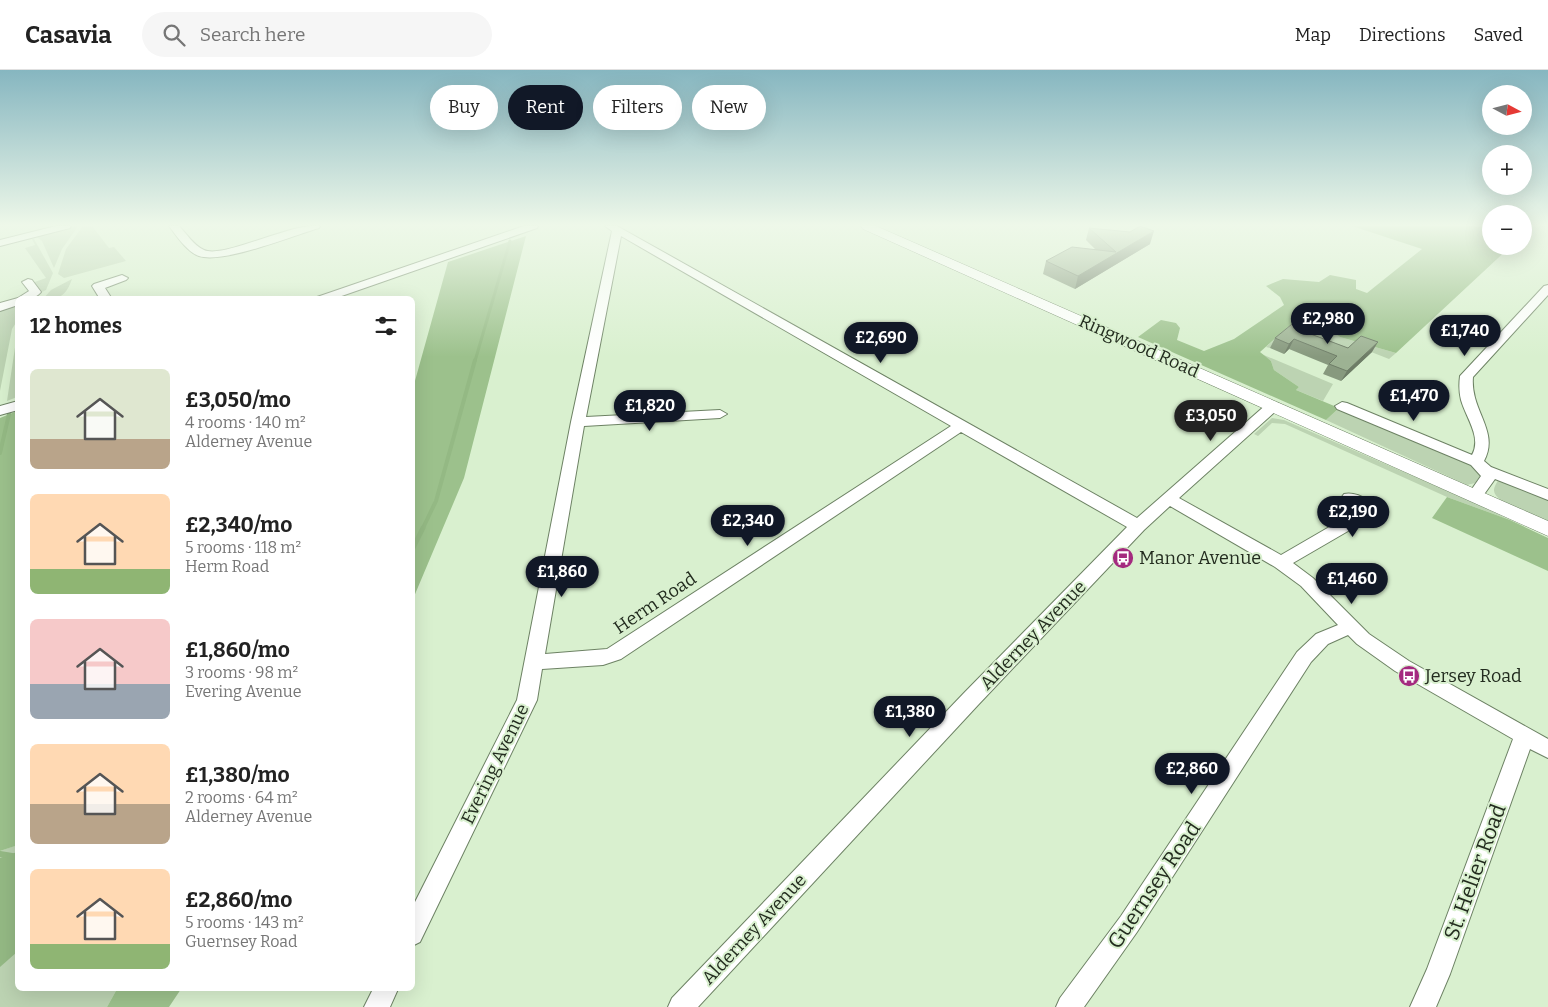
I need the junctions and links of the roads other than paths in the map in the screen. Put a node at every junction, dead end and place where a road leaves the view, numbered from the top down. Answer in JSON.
{"nodes":[{"id":1,"x":406,"y":270,"type":"edge"},
{"id":2,"x":607,"y":270,"type":"edge"},
{"id":3,"x":687,"y":270,"type":"edge"},
{"id":4,"x":965,"y":270,"type":"edge"},
{"id":5,"x":122,"y":278,"type":"dead end"},
{"id":6,"x":28,"y":282,"type":"dead end"},
{"id":7,"x":1548,"y":288,"type":"edge"},
{"id":8,"x":28,"y":296,"type":"edge"},
{"id":9,"x":100,"y":296,"type":"edge"},
{"id":10,"x":330,"y":296,"type":"edge"},
{"id":11,"x":15,"y":302,"type":"edge"},
{"id":12,"x":1534,"y":303,"type":"junction"},
{"id":13,"x":0,"y":307,"type":"edge"},
{"id":14,"x":1548,"y":308,"type":"edge"},
{"id":15,"x":15,"y":405,"type":"edge"},
{"id":16,"x":1272,"y":406,"type":"junction"},
{"id":17,"x":1342,"y":406,"type":"dead end"},
{"id":18,"x":0,"y":411,"type":"edge"},
{"id":19,"x":720,"y":414,"type":"dead end"},
{"id":20,"x":578,"y":422,"type":"junction"},
{"id":21,"x":960,"y":426,"type":"junction"},
{"id":22,"x":1481,"y":466,"type":"junction"},
{"id":23,"x":1548,"y":495,"type":"edge"},
{"id":24,"x":1475,"y":496,"type":"junction"},
{"id":25,"x":1168,"y":498,"type":"junction"},
{"id":26,"x":1349,"y":498,"type":"dead end"},
{"id":27,"x":1138,"y":526,"type":"junction"},
{"id":28,"x":1548,"y":529,"type":"edge"},
{"id":29,"x":1280,"y":563,"type":"junction"},
{"id":30,"x":1350,"y":627,"type":"junction"},
{"id":31,"x":534,"y":662,"type":"junction"},
{"id":32,"x":1524,"y":736,"type":"junction"},
{"id":33,"x":1548,"y":749,"type":"edge"},
{"id":34,"x":415,"y":928,"type":"edge"},
{"id":35,"x":385,"y":991,"type":"edge"},
{"id":36,"x":377,"y":1007,"type":"edge"},
{"id":37,"x":681,"y":1007,"type":"edge"},
{"id":38,"x":1069,"y":1007,"type":"edge"},
{"id":39,"x":1423,"y":1007,"type":"edge"}],
"edges":[{"from":1,"to":10,"type":"street"},
{"from":2,"to":20,"type":"street","name":"Evering Avenue"},
{"from":3,"to":21,"type":"street"},
{"from":4,"to":16,"type":"main road","name":"Ringwood Road"},
{"from":5,"to":9,"type":"street"},
{"from":6,"to":8,"type":"street"},
{"from":7,"to":12,"type":"street"},
{"from":11,"to":13,"type":"street"},
{"from":12,"to":14,"type":"street"},
{"from":12,"to":22,"type":"street"},
{"from":15,"to":18,"type":"street"},
{"from":16,"to":24,"type":"main road","name":"Ringwood Road"},
{"from":16,"to":25,"type":"street","name":"Alderney Avenue"},
{"from":17,"to":22,"type":"street"},
{"from":19,"to":20,"type":"street"},
{"from":20,"to":31,"type":"street","name":"Evering Avenue"},
{"from":21,"to":27,"type":"street"},
{"from":21,"to":31,"type":"street","name":"Herm Road"},
{"from":22,"to":23,"type":"street"},
{"from":22,"to":24,"type":"street"},
{"from":24,"to":28,"type":"main road","name":"Ringwood Road"},
{"from":25,"to":27,"type":"street","name":"Alderney Avenue"},
{"from":25,"to":29,"type":"street"},
{"from":26,"to":29,"type":"street"},
{"from":27,"to":37,"type":"street","name":"Alderney Avenue"},
{"from":29,"to":30,"type":"street"},
{"from":30,"to":32,"type":"street"},
{"from":30,"to":38,"type":"street","name":"Guernsey Road"},
{"from":31,"to":34,"type":"street","name":"Evering Avenue"},
{"from":32,"to":33,"type":"street"},
{"from":32,"to":39,"type":"street","name":"St. Helier Road"},
{"from":35,"to":36,"type":"street"}]}
